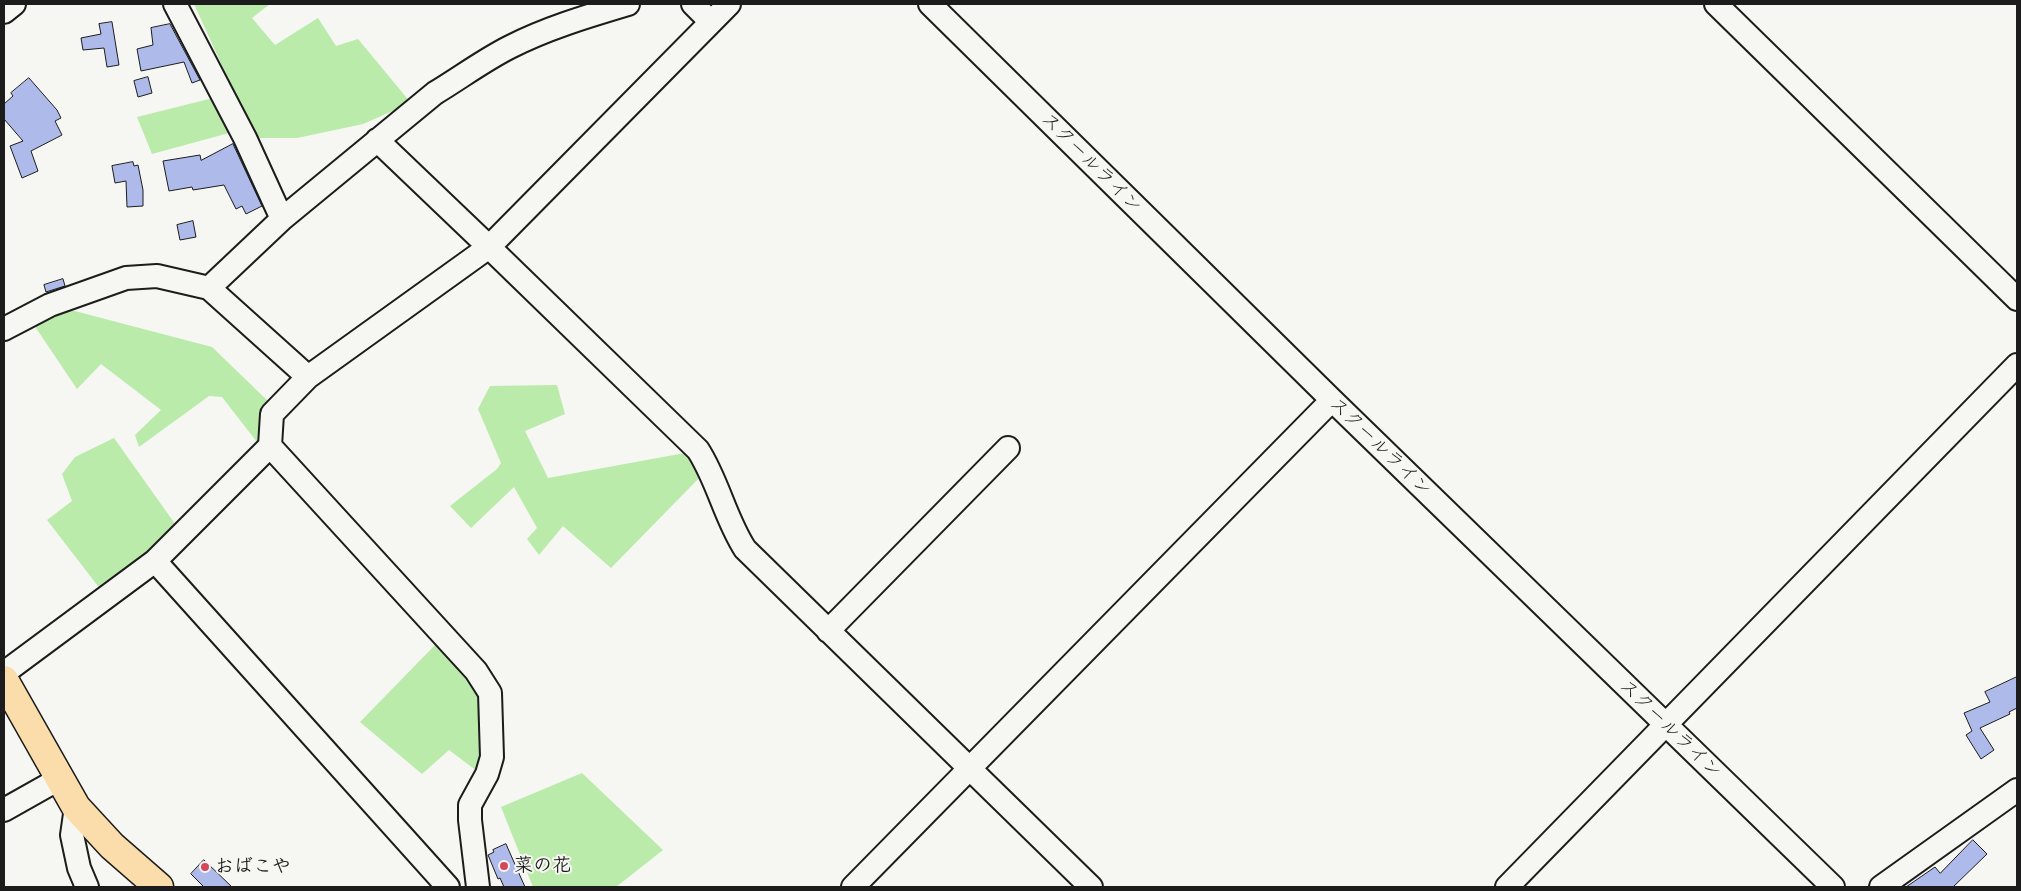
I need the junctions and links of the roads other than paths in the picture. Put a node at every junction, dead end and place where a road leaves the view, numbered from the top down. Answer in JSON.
{"nodes":[{"id":1,"x":14,"y":4,"type":"edge"},
{"id":2,"x":175,"y":4,"type":"edge"},
{"id":3,"x":628,"y":4,"type":"edge"},
{"id":4,"x":693,"y":4,"type":"edge"},
{"id":5,"x":729,"y":4,"type":"edge"},
{"id":6,"x":930,"y":4,"type":"edge"},
{"id":7,"x":1716,"y":4,"type":"edge"},
{"id":8,"x":4,"y":12,"type":"edge"},
{"id":9,"x":711,"y":22,"type":"junction"},
{"id":10,"x":377,"y":140,"type":"junction"},
{"id":11,"x":282,"y":219,"type":"junction"},
{"id":12,"x":489,"y":247,"type":"junction"},
{"id":13,"x":209,"y":288,"type":"junction"},
{"id":14,"x":2017,"y":299,"type":"edge"},
{"id":15,"x":4,"y":329,"type":"edge"},
{"id":16,"x":2017,"y":365,"type":"edge"},
{"id":17,"x":308,"y":377,"type":"junction"},
{"id":18,"x":1332,"y":400,"type":"junction"},
{"id":19,"x":270,"y":446,"type":"junction"},
{"id":20,"x":1008,"y":448,"type":"dead end"},
{"id":21,"x":155,"y":561,"type":"junction"},
{"id":22,"x":828,"y":631,"type":"junction"},
{"id":23,"x":4,"y":681,"type":"edge"},
{"id":24,"x":1666,"y":725,"type":"junction"},
{"id":25,"x":968,"y":768,"type":"junction"},
{"id":26,"x":59,"y":779,"type":"junction"},
{"id":27,"x":2017,"y":790,"type":"edge"},
{"id":28,"x":76,"y":807,"type":"junction"},
{"id":29,"x":4,"y":810,"type":"edge"},
{"id":30,"x":87,"y":887,"type":"edge"},
{"id":31,"x":159,"y":887,"type":"edge"},
{"id":32,"x":448,"y":887,"type":"edge"},
{"id":33,"x":478,"y":887,"type":"edge"},
{"id":34,"x":853,"y":887,"type":"edge"},
{"id":35,"x":1091,"y":887,"type":"edge"},
{"id":36,"x":1507,"y":887,"type":"edge"},
{"id":37,"x":1832,"y":887,"type":"edge"},
{"id":38,"x":1881,"y":887,"type":"edge"}],
"edges":[{"from":1,"to":8,"type":"street"},
{"from":2,"to":11,"type":"street"},
{"from":3,"to":10,"type":"street"},
{"from":4,"to":9,"type":"street"},
{"from":5,"to":9,"type":"street"},
{"from":6,"to":18,"type":"street","name":"スクールライン"},
{"from":7,"to":14,"type":"street"},
{"from":9,"to":12,"type":"street"},
{"from":10,"to":11,"type":"street"},
{"from":10,"to":12,"type":"street"},
{"from":11,"to":13,"type":"street"},
{"from":12,"to":17,"type":"street"},
{"from":12,"to":22,"type":"street"},
{"from":13,"to":15,"type":"street"},
{"from":13,"to":17,"type":"street"},
{"from":16,"to":24,"type":"street"},
{"from":17,"to":19,"type":"street"},
{"from":18,"to":24,"type":"street","name":"スクールライン"},
{"from":18,"to":25,"type":"street"},
{"from":19,"to":21,"type":"street"},
{"from":19,"to":33,"type":"street"},
{"from":20,"to":22,"type":"street"},
{"from":21,"to":23,"type":"street"},
{"from":21,"to":32,"type":"street"},
{"from":22,"to":25,"type":"street"},
{"from":23,"to":26,"type":"main road"},
{"from":24,"to":36,"type":"street"},
{"from":24,"to":37,"type":"street","name":"スクールライン"},
{"from":25,"to":34,"type":"street"},
{"from":25,"to":35,"type":"street"},
{"from":26,"to":28,"type":"main road"},
{"from":26,"to":29,"type":"street"},
{"from":27,"to":38,"type":"street"},
{"from":28,"to":30,"type":"street"},
{"from":28,"to":31,"type":"main road"}]}
